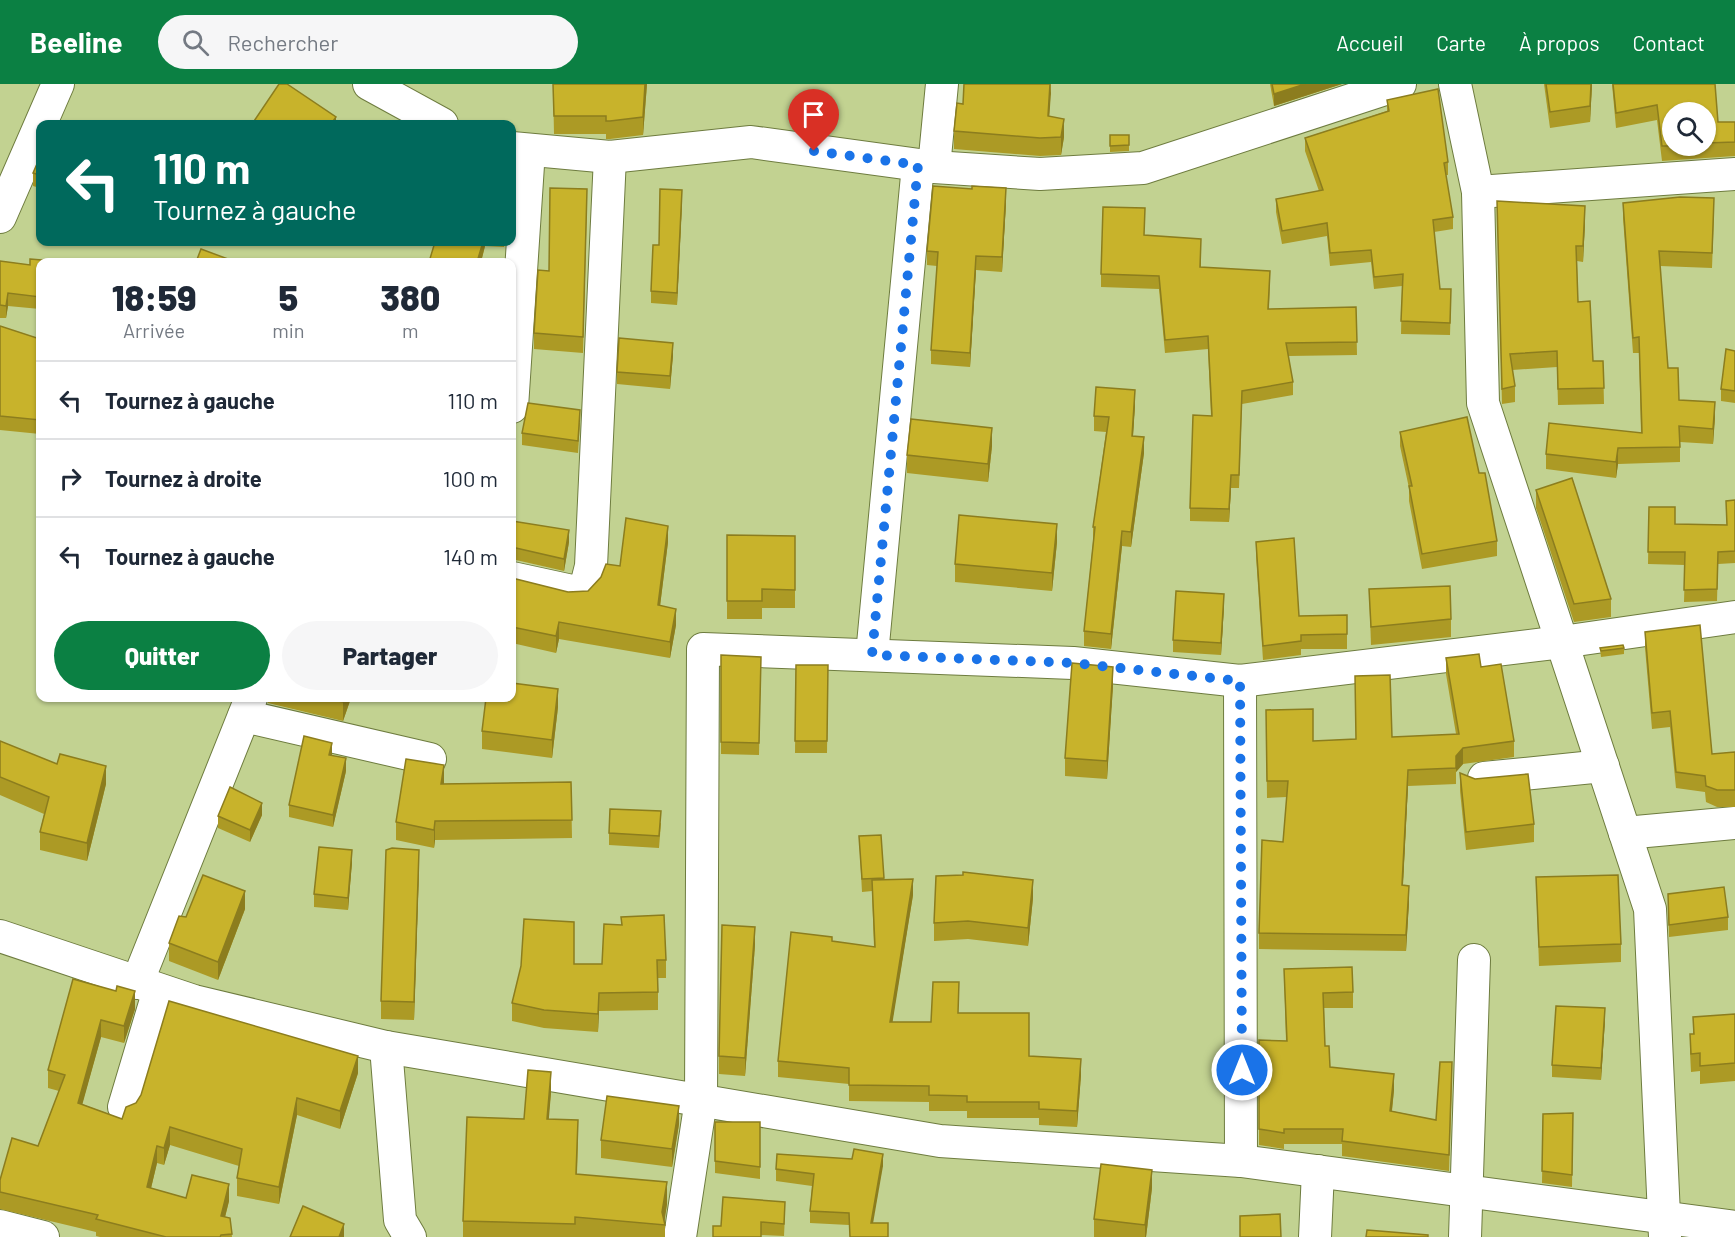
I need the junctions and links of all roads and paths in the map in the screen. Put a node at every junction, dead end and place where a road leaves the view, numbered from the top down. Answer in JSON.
{"nodes":[{"id":1,"x":58,"y":84,"type":"edge"},
{"id":2,"x":369,"y":84,"type":"edge"},
{"id":3,"x":942,"y":84,"type":"edge"},
{"id":4,"x":1400,"y":84,"type":"edge"},
{"id":5,"x":1455,"y":84,"type":"edge"},
{"id":6,"x":42,"y":120,"type":"edge"},
{"id":7,"x":435,"y":120,"type":"edge"},
{"id":8,"x":36,"y":134,"type":"edge"},
{"id":9,"x":520,"y":149,"type":"edge"},
{"id":10,"x":610,"y":156,"type":"junction"},
{"id":11,"x":926,"y":166,"type":"junction"},
{"id":12,"x":1735,"y":174,"type":"edge"},
{"id":13,"x":1478,"y":192,"type":"junction"},
{"id":14,"x":0,"y":217,"type":"edge"},
{"id":15,"x":516,"y":278,"type":"edge"},
{"id":16,"x":516,"y":579,"type":"edge"},
{"id":17,"x":1735,"y":617,"type":"edge"},
{"id":18,"x":1562,"y":642,"type":"junction"},
{"id":19,"x":872,"y":655,"type":"junction"},
{"id":20,"x":1240,"y":681,"type":"junction"},
{"id":21,"x":248,"y":707,"type":"edge"},
{"id":22,"x":430,"y":759,"type":"dead end"},
{"id":23,"x":1603,"y":766,"type":"junction"},
{"id":24,"x":1473,"y":779,"type":"edge"},
{"id":25,"x":1735,"y":823,"type":"edge"},
{"id":26,"x":1625,"y":833,"type":"junction"},
{"id":27,"x":0,"y":936,"type":"edge"},
{"id":28,"x":1474,"y":960,"type":"dead end"},
{"id":29,"x":148,"y":986,"type":"junction"},
{"id":30,"x":386,"y":1047,"type":"junction"},
{"id":31,"x":701,"y":1100,"type":"junction"},
{"id":32,"x":124,"y":1107,"type":"edge"},
{"id":33,"x":1241,"y":1161,"type":"junction"},
{"id":34,"x":1318,"y":1171,"type":"junction"},
{"id":35,"x":1468,"y":1190,"type":"junction"},
{"id":36,"x":1735,"y":1227,"type":"edge"},
{"id":37,"x":1665,"y":1228,"type":"edge"},
{"id":38,"x":1,"y":1230,"type":"edge"},
{"id":39,"x":399,"y":1231,"type":"edge"},
{"id":40,"x":43,"y":1237,"type":"edge"},
{"id":41,"x":680,"y":1237,"type":"edge"},
{"id":42,"x":1315,"y":1237,"type":"edge"},
{"id":43,"x":1465,"y":1237,"type":"edge"}],
"edges":[{"from":1,"to":6,"type":"street"},
{"from":2,"to":7,"type":"street"},
{"from":3,"to":11,"type":"street"},
{"from":4,"to":11,"type":"street"},
{"from":5,"to":13,"type":"street"},
{"from":8,"to":14,"type":"street"},
{"from":9,"to":10,"type":"street"},
{"from":9,"to":15,"type":"street"},
{"from":10,"to":11,"type":"street"},
{"from":10,"to":16,"type":"street"},
{"from":11,"to":19,"type":"street"},
{"from":12,"to":13,"type":"street"},
{"from":13,"to":18,"type":"street"},
{"from":17,"to":18,"type":"street"},
{"from":18,"to":20,"type":"street"},
{"from":18,"to":23,"type":"street"},
{"from":19,"to":20,"type":"street"},
{"from":19,"to":31,"type":"street"},
{"from":20,"to":33,"type":"street"},
{"from":21,"to":22,"type":"street"},
{"from":21,"to":29,"type":"street"},
{"from":23,"to":24,"type":"street"},
{"from":23,"to":26,"type":"street"},
{"from":25,"to":26,"type":"street"},
{"from":26,"to":37,"type":"street"},
{"from":27,"to":29,"type":"street"},
{"from":28,"to":35,"type":"street"},
{"from":29,"to":30,"type":"street"},
{"from":29,"to":32,"type":"street"},
{"from":30,"to":31,"type":"street"},
{"from":30,"to":39,"type":"street"},
{"from":31,"to":33,"type":"street"},
{"from":31,"to":41,"type":"street"},
{"from":33,"to":34,"type":"street"},
{"from":34,"to":35,"type":"street"},
{"from":34,"to":42,"type":"street"},
{"from":35,"to":37,"type":"street"},
{"from":35,"to":43,"type":"street"},
{"from":36,"to":37,"type":"street"},
{"from":38,"to":40,"type":"street"}]}
